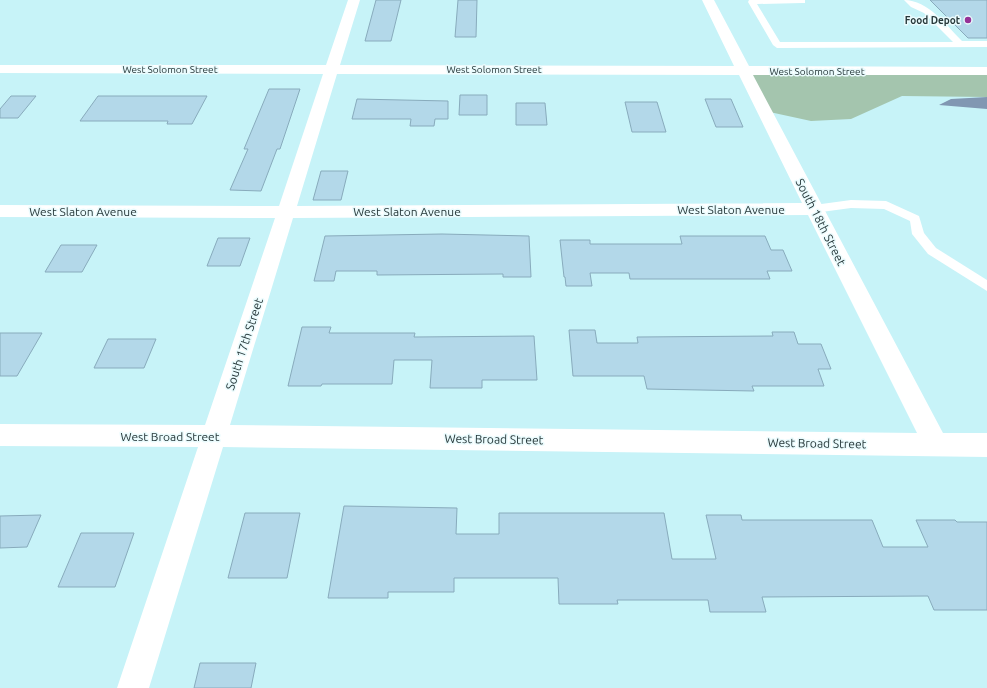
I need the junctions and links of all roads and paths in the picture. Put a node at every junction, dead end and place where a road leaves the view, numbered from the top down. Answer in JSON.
{"nodes":[{"id":1,"x":354,"y":0,"type":"edge"},
{"id":2,"x":708,"y":0,"type":"edge"},
{"id":3,"x":801,"y":0,"type":"edge"},
{"id":4,"x":908,"y":0,"type":"edge"},
{"id":5,"x":987,"y":44,"type":"edge"},
{"id":6,"x":961,"y":45,"type":"junction"},
{"id":7,"x":0,"y":68,"type":"edge"},
{"id":8,"x":332,"y":69,"type":"junction"},
{"id":9,"x":744,"y":70,"type":"junction"},
{"id":10,"x":987,"y":71,"type":"edge"},
{"id":11,"x":814,"y":209,"type":"junction"},
{"id":12,"x":0,"y":211,"type":"edge"},
{"id":13,"x":286,"y":212,"type":"junction"},
{"id":14,"x":987,"y":286,"type":"edge"},
{"id":15,"x":0,"y":436,"type":"edge"},
{"id":16,"x":214,"y":436,"type":"junction"},
{"id":17,"x":936,"y":444,"type":"junction"},
{"id":18,"x":987,"y":446,"type":"edge"},
{"id":19,"x":133,"y":688,"type":"edge"}],
"edges":[{"from":1,"to":8,"type":"street","name":"South 17th Street"},
{"from":2,"to":9,"type":"street","name":"South 18th Street"},
{"from":3,"to":6,"type":"lane"},
{"from":4,"to":6,"type":"lane"},
{"from":5,"to":6,"type":"lane"},
{"from":7,"to":8,"type":"street","name":"West Solomon Street"},
{"from":8,"to":9,"type":"street","name":"West Solomon Street"},
{"from":8,"to":13,"type":"street","name":"South 17th Street"},
{"from":9,"to":10,"type":"street","name":"West Solomon Street"},
{"from":9,"to":11,"type":"street","name":"South 18th Street"},
{"from":11,"to":13,"type":"street","name":"West Slaton Avenue"},
{"from":11,"to":14,"type":"lane"},
{"from":11,"to":17,"type":"street","name":"South 18th Street"},
{"from":12,"to":13,"type":"street","name":"West Slaton Avenue"},
{"from":13,"to":16,"type":"street","name":"South 17th Street"},
{"from":15,"to":16,"type":"street","name":"West Broad Street"},
{"from":16,"to":17,"type":"street","name":"West Broad Street"},
{"from":16,"to":19,"type":"street","name":"South 17th Street"},
{"from":17,"to":18,"type":"street","name":"West Broad Street"}]}
